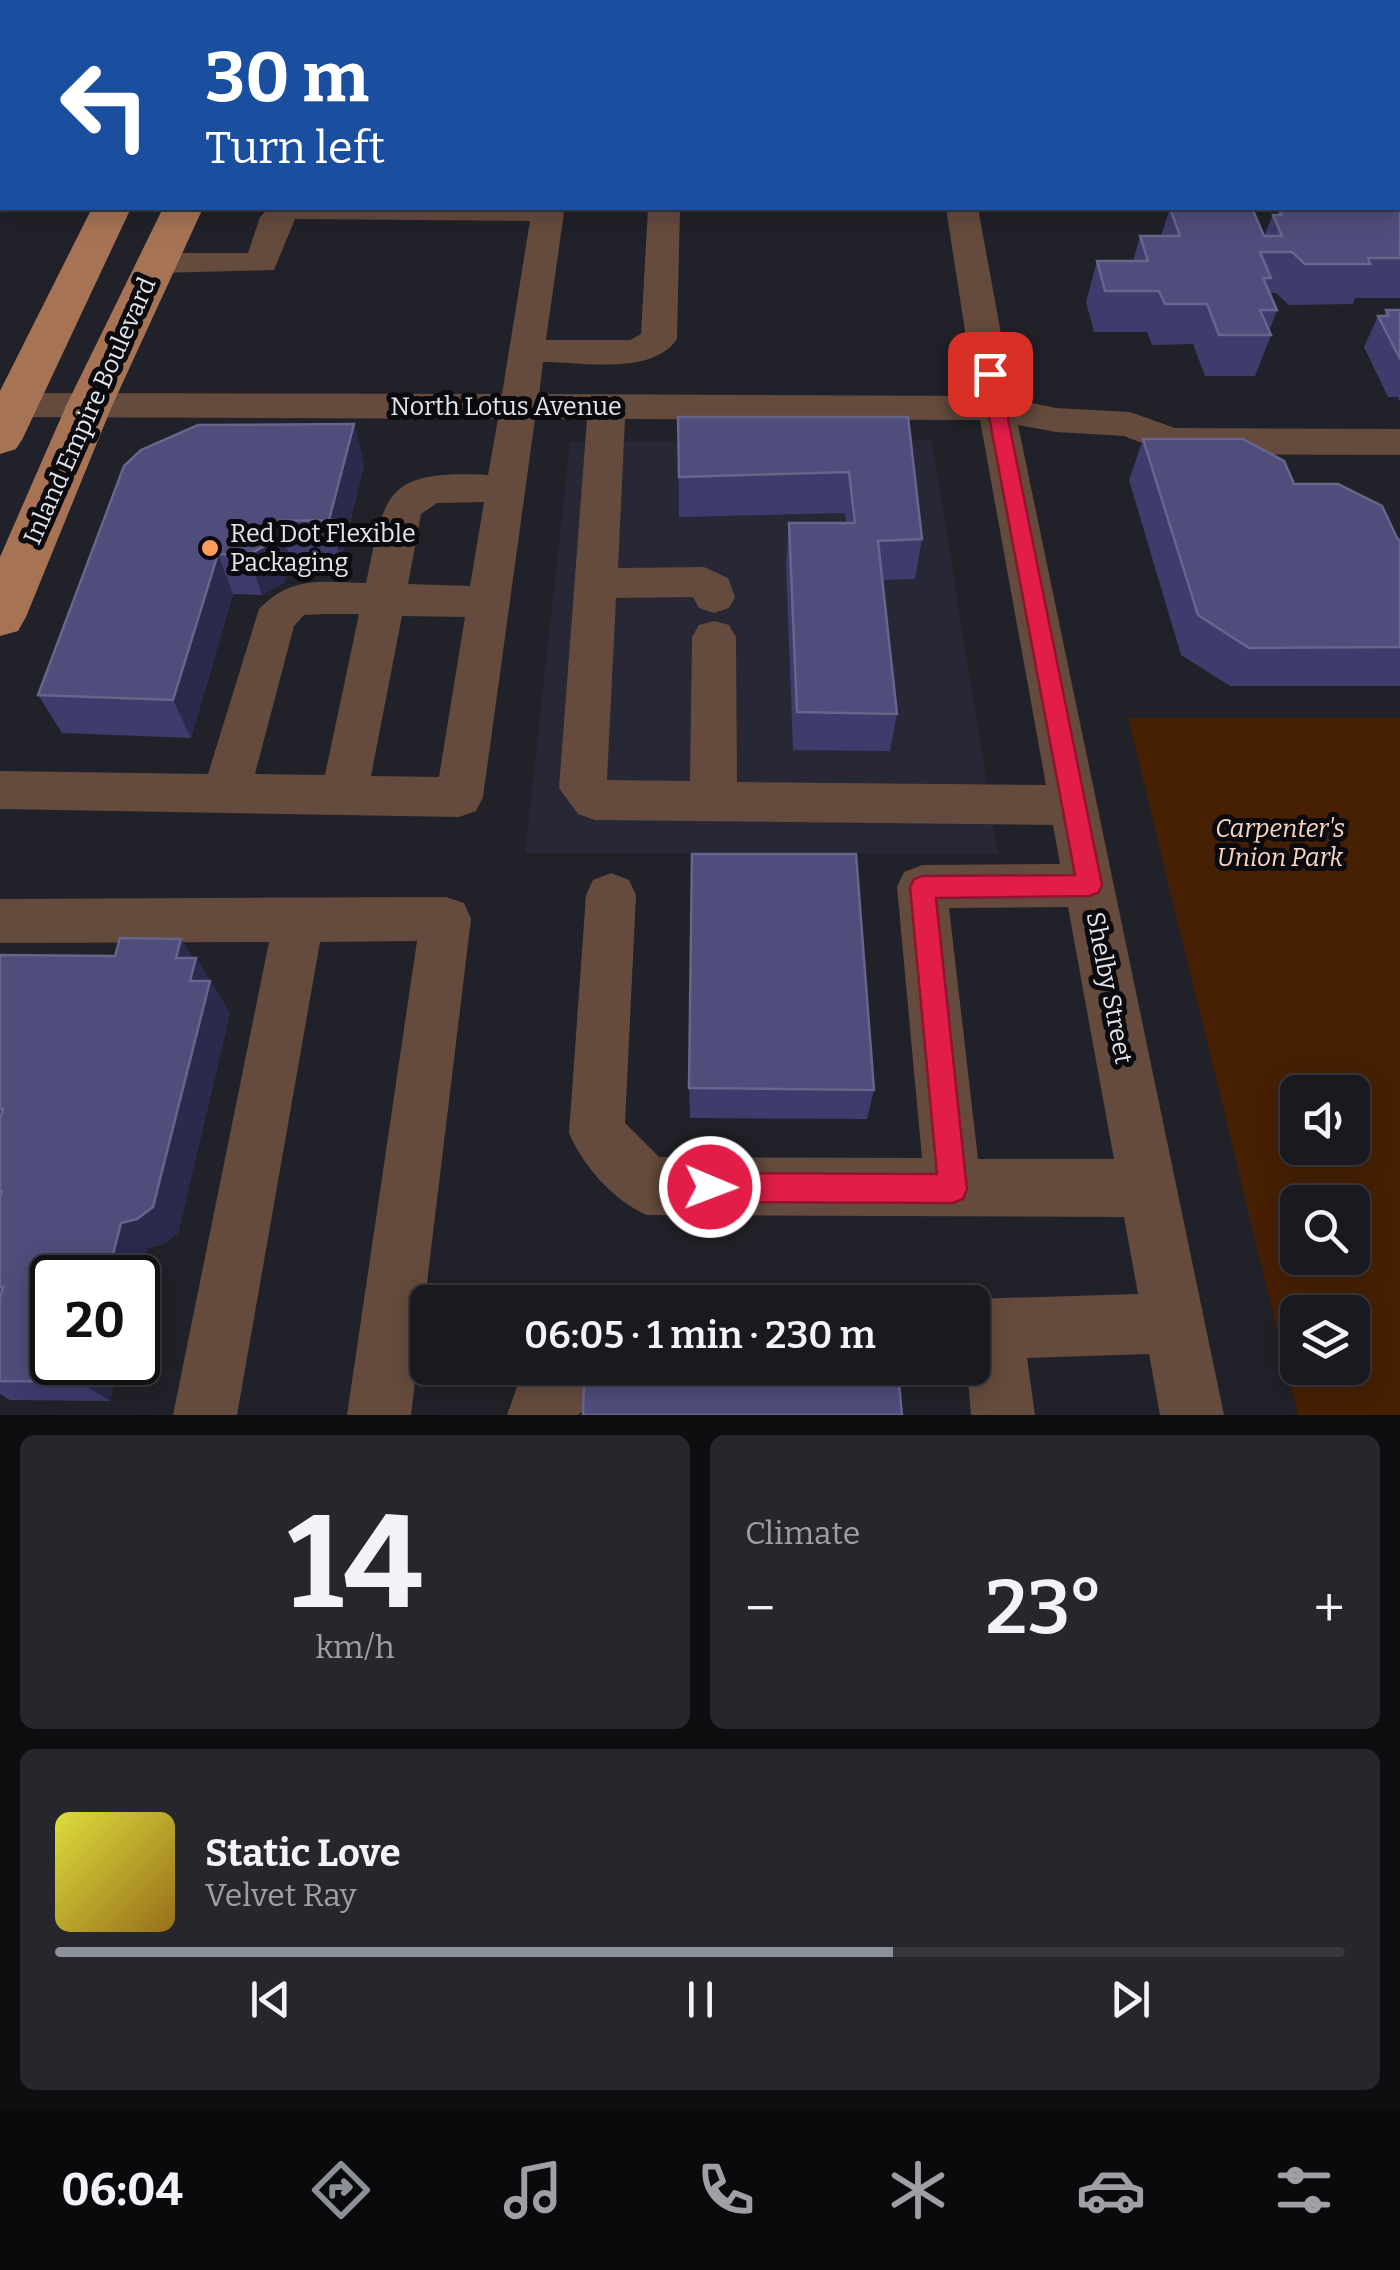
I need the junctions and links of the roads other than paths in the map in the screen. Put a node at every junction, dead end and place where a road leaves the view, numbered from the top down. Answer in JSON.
{"nodes":[{"id":1,"x":110,"y":210,"type":"edge"},
{"id":2,"x":182,"y":210,"type":"edge"},
{"id":3,"x":286,"y":210,"type":"edge"},
{"id":4,"x":548,"y":210,"type":"edge"},
{"id":5,"x":664,"y":210,"type":"edge"},
{"id":6,"x":962,"y":210,"type":"edge"},
{"id":7,"x":156,"y":262,"type":"junction"},
{"id":8,"x":527,"y":350,"type":"junction"},
{"id":9,"x":89,"y":406,"type":"junction"},
{"id":10,"x":519,"y":407,"type":"junction"},
{"id":11,"x":607,"y":407,"type":"junction"},
{"id":12,"x":996,"y":408,"type":"junction"},
{"id":13,"x":8,"y":421,"type":"edge"},
{"id":14,"x":1400,"y":442,"type":"edge"},
{"id":15,"x":507,"y":489,"type":"junction"},
{"id":16,"x":596,"y":583,"type":"junction"},
{"id":17,"x":383,"y":599,"type":"junction"},
{"id":18,"x":490,"y":602,"type":"junction"},
{"id":19,"x":0,"y":617,"type":"edge"},
{"id":20,"x":0,"y":790,"type":"edge"},
{"id":21,"x":226,"y":794,"type":"junction"},
{"id":22,"x":344,"y":795,"type":"junction"},
{"id":23,"x":713,"y":801,"type":"junction"},
{"id":24,"x":1073,"y":805,"type":"junction"},
{"id":25,"x":1089,"y":885,"type":"junction"},
{"id":26,"x":610,"y":894,"type":"dead end"},
{"id":27,"x":299,"y":920,"type":"junction"},
{"id":28,"x":0,"y":921,"type":"edge"},
{"id":29,"x":1148,"y":1188,"type":"junction"},
{"id":30,"x":953,"y":1189,"type":"junction"},
{"id":31,"x":1174,"y":1323,"type":"junction"},
{"id":32,"x":990,"y":1329,"type":"edge"},
{"id":33,"x":990,"y":1359,"type":"edge"},
{"id":34,"x":565,"y":1385,"type":"edge"},
{"id":35,"x":205,"y":1415,"type":"edge"},
{"id":36,"x":379,"y":1415,"type":"edge"},
{"id":37,"x":539,"y":1415,"type":"edge"},
{"id":38,"x":1003,"y":1415,"type":"edge"},
{"id":39,"x":1192,"y":1415,"type":"edge"}],
"edges":[{"from":1,"to":13,"type":"main road"},
{"from":2,"to":7,"type":"main road","name":"Inland Empire Boulevard"},
{"from":3,"to":7,"type":"street"},
{"from":4,"to":8,"type":"street"},
{"from":5,"to":8,"type":"street"},
{"from":6,"to":12,"type":"street","name":"Shelby Street"},
{"from":7,"to":9,"type":"main road","name":"Inland Empire Boulevard"},
{"from":8,"to":10,"type":"street"},
{"from":9,"to":10,"type":"street","name":"North Lotus Avenue"},
{"from":9,"to":13,"type":"street","name":"North Lotus Avenue"},
{"from":9,"to":19,"type":"main road","name":"Inland Empire Boulevard"},
{"from":10,"to":11,"type":"street","name":"North Lotus Avenue"},
{"from":10,"to":15,"type":"street"},
{"from":11,"to":12,"type":"street","name":"North Lotus Avenue"},
{"from":11,"to":16,"type":"street"},
{"from":12,"to":14,"type":"street","name":"North Lotus Avenue"},
{"from":12,"to":24,"type":"street","name":"Shelby Street"},
{"from":15,"to":17,"type":"street"},
{"from":15,"to":18,"type":"street"},
{"from":16,"to":23,"type":"street"},
{"from":16,"to":23,"type":"street"},
{"from":17,"to":18,"type":"street"},
{"from":17,"to":21,"type":"street"},
{"from":17,"to":22,"type":"street"},
{"from":18,"to":22,"type":"street"},
{"from":20,"to":21,"type":"street"},
{"from":21,"to":22,"type":"street"},
{"from":23,"to":24,"type":"street"},
{"from":24,"to":25,"type":"street","name":"Shelby Street"},
{"from":25,"to":29,"type":"street","name":"Shelby Street"},
{"from":25,"to":30,"type":"street"},
{"from":26,"to":30,"type":"street"},
{"from":27,"to":28,"type":"street"},
{"from":27,"to":35,"type":"street"},
{"from":27,"to":36,"type":"street"},
{"from":29,"to":30,"type":"street"},
{"from":29,"to":31,"type":"street","name":"Shelby Street"},
{"from":31,"to":32,"type":"street"},
{"from":31,"to":39,"type":"street","name":"Shelby Street"},
{"from":33,"to":38,"type":"street"},
{"from":34,"to":37,"type":"street"}]}
